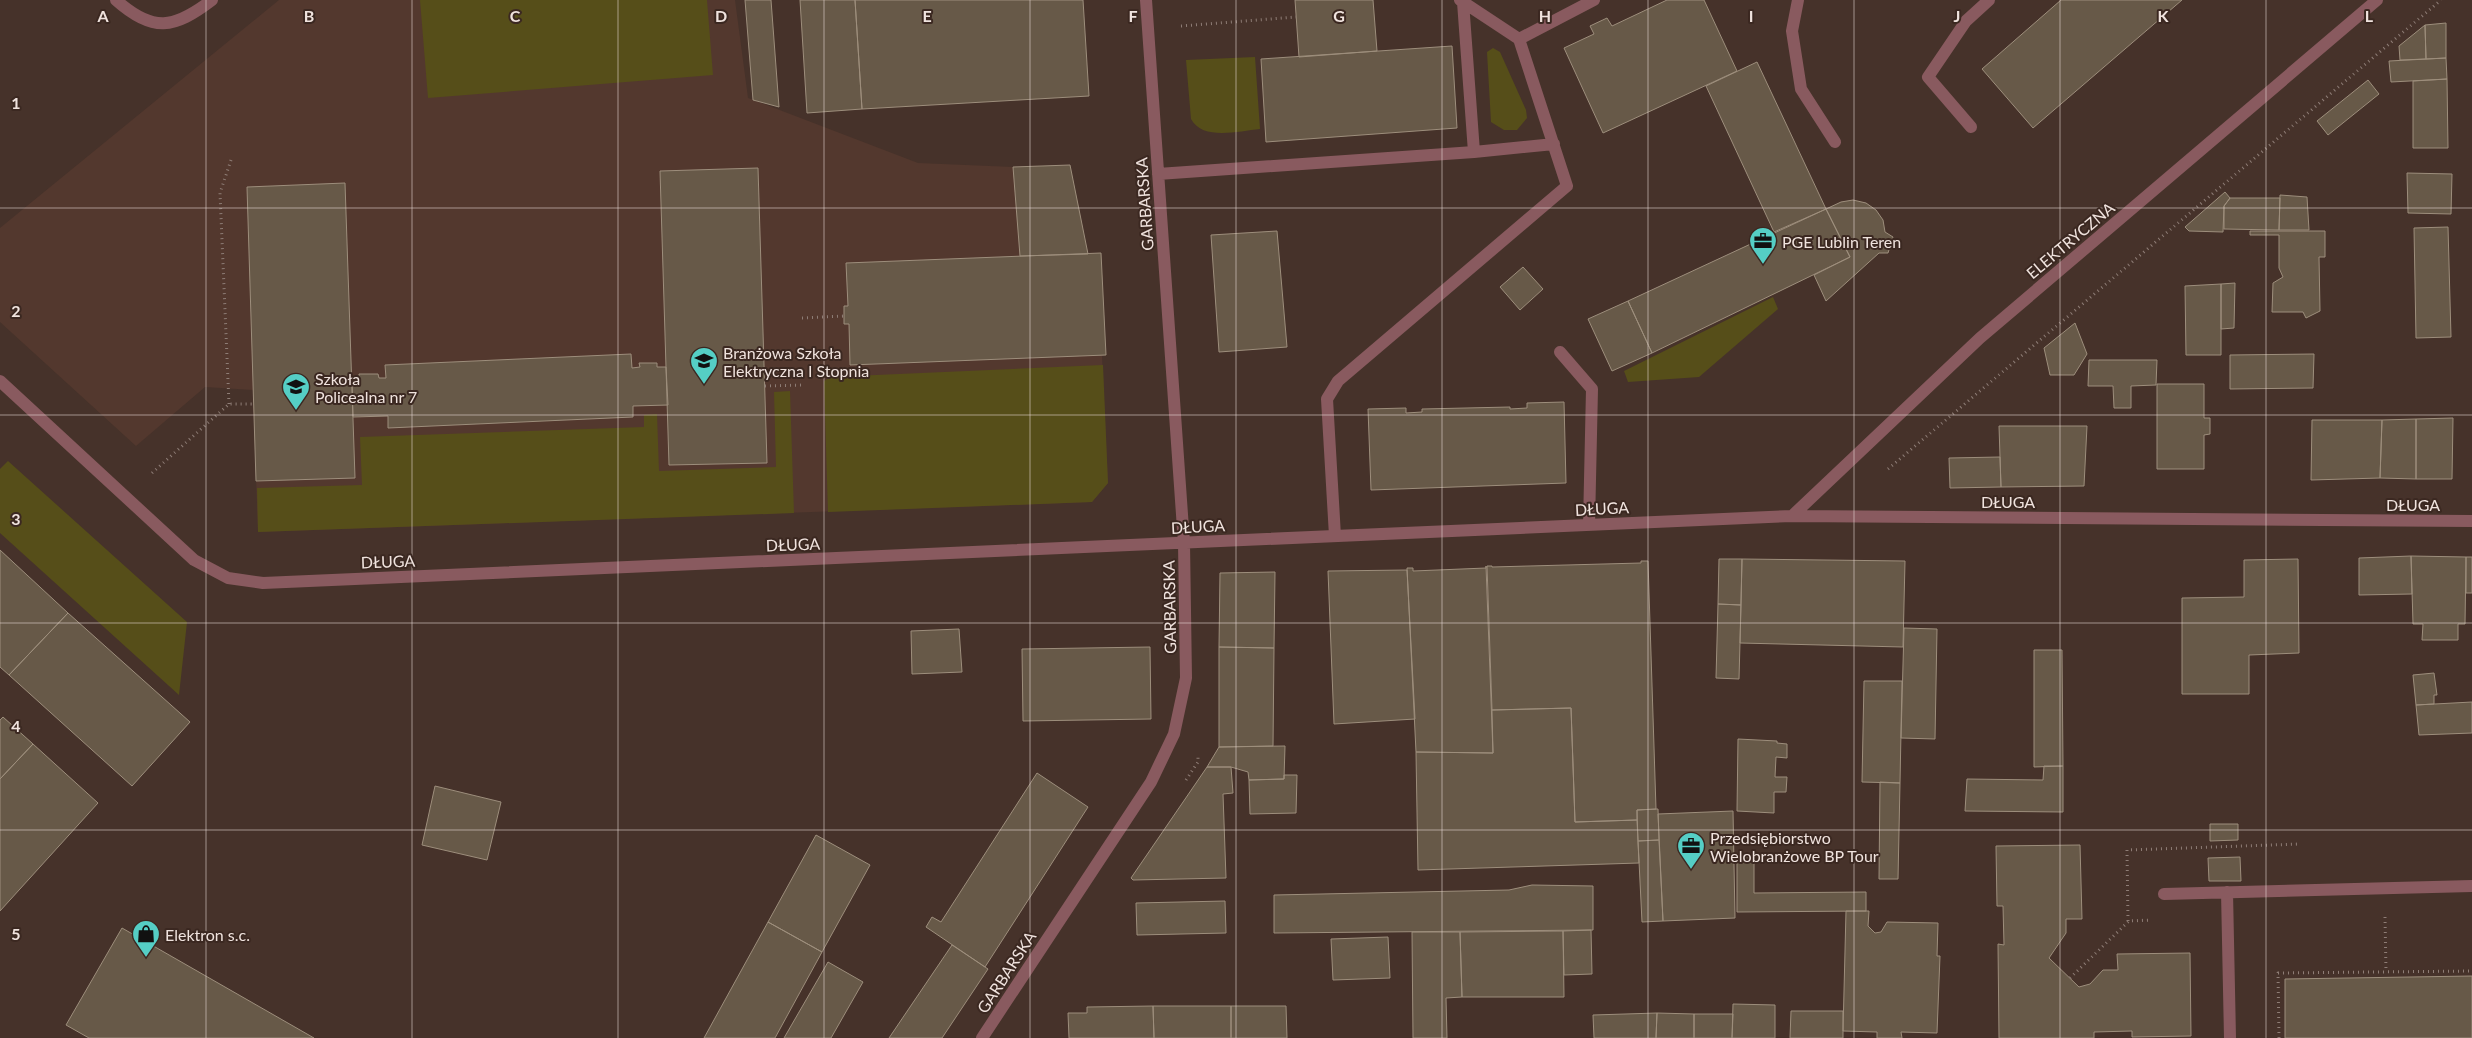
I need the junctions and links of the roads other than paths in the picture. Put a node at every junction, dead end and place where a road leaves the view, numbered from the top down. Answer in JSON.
{"nodes":[{"id":1,"x":116,"y":0,"type":"edge"},
{"id":2,"x":212,"y":0,"type":"edge"},
{"id":3,"x":1146,"y":0,"type":"edge"},
{"id":4,"x":1594,"y":0,"type":"edge"},
{"id":5,"x":1798,"y":0,"type":"edge"},
{"id":6,"x":1989,"y":0,"type":"edge"},
{"id":7,"x":2377,"y":0,"type":"edge"},
{"id":8,"x":1462,"y":1,"type":"edge"},
{"id":9,"x":1518,"y":39,"type":"junction"},
{"id":10,"x":1971,"y":127,"type":"dead end"},
{"id":11,"x":1835,"y":142,"type":"dead end"},
{"id":12,"x":1554,"y":144,"type":"junction"},
{"id":13,"x":1474,"y":152,"type":"junction"},
{"id":14,"x":1158,"y":174,"type":"junction"},
{"id":15,"x":1560,"y":352,"type":"dead end"},
{"id":16,"x":0,"y":381,"type":"edge"},
{"id":17,"x":1792,"y":516,"type":"junction"},
{"id":18,"x":2472,"y":521,"type":"edge"},
{"id":19,"x":1589,"y":525,"type":"junction"},
{"id":20,"x":1335,"y":536,"type":"junction"},
{"id":21,"x":1184,"y":543,"type":"junction"},
{"id":22,"x":2472,"y":886,"type":"edge"},
{"id":23,"x":2227,"y":892,"type":"junction"},
{"id":24,"x":2164,"y":894,"type":"dead end"},
{"id":25,"x":982,"y":1038,"type":"edge"},
{"id":26,"x":2230,"y":1038,"type":"edge"}],
"edges":[{"from":1,"to":2,"type":"street"},
{"from":3,"to":14,"type":"street","name":"GARBARSKA"},
{"from":4,"to":9,"type":"street"},
{"from":5,"to":11,"type":"street"},
{"from":6,"to":10,"type":"street"},
{"from":7,"to":17,"type":"street","name":"ELEKTRYCZNA"},
{"from":8,"to":9,"type":"street"},
{"from":8,"to":13,"type":"street"},
{"from":9,"to":12,"type":"street"},
{"from":12,"to":13,"type":"street"},
{"from":12,"to":20,"type":"street"},
{"from":13,"to":14,"type":"street"},
{"from":14,"to":21,"type":"street","name":"GARBARSKA"},
{"from":15,"to":19,"type":"street"},
{"from":16,"to":21,"type":"street","name":"DŁUGA"},
{"from":17,"to":18,"type":"street","name":"DŁUGA"},
{"from":17,"to":19,"type":"street","name":"DŁUGA"},
{"from":19,"to":20,"type":"street","name":"DŁUGA"},
{"from":20,"to":21,"type":"street","name":"DŁUGA"},
{"from":21,"to":25,"type":"street","name":"GARBARSKA"},
{"from":22,"to":23,"type":"street"},
{"from":23,"to":24,"type":"street"},
{"from":23,"to":26,"type":"street"}]}
